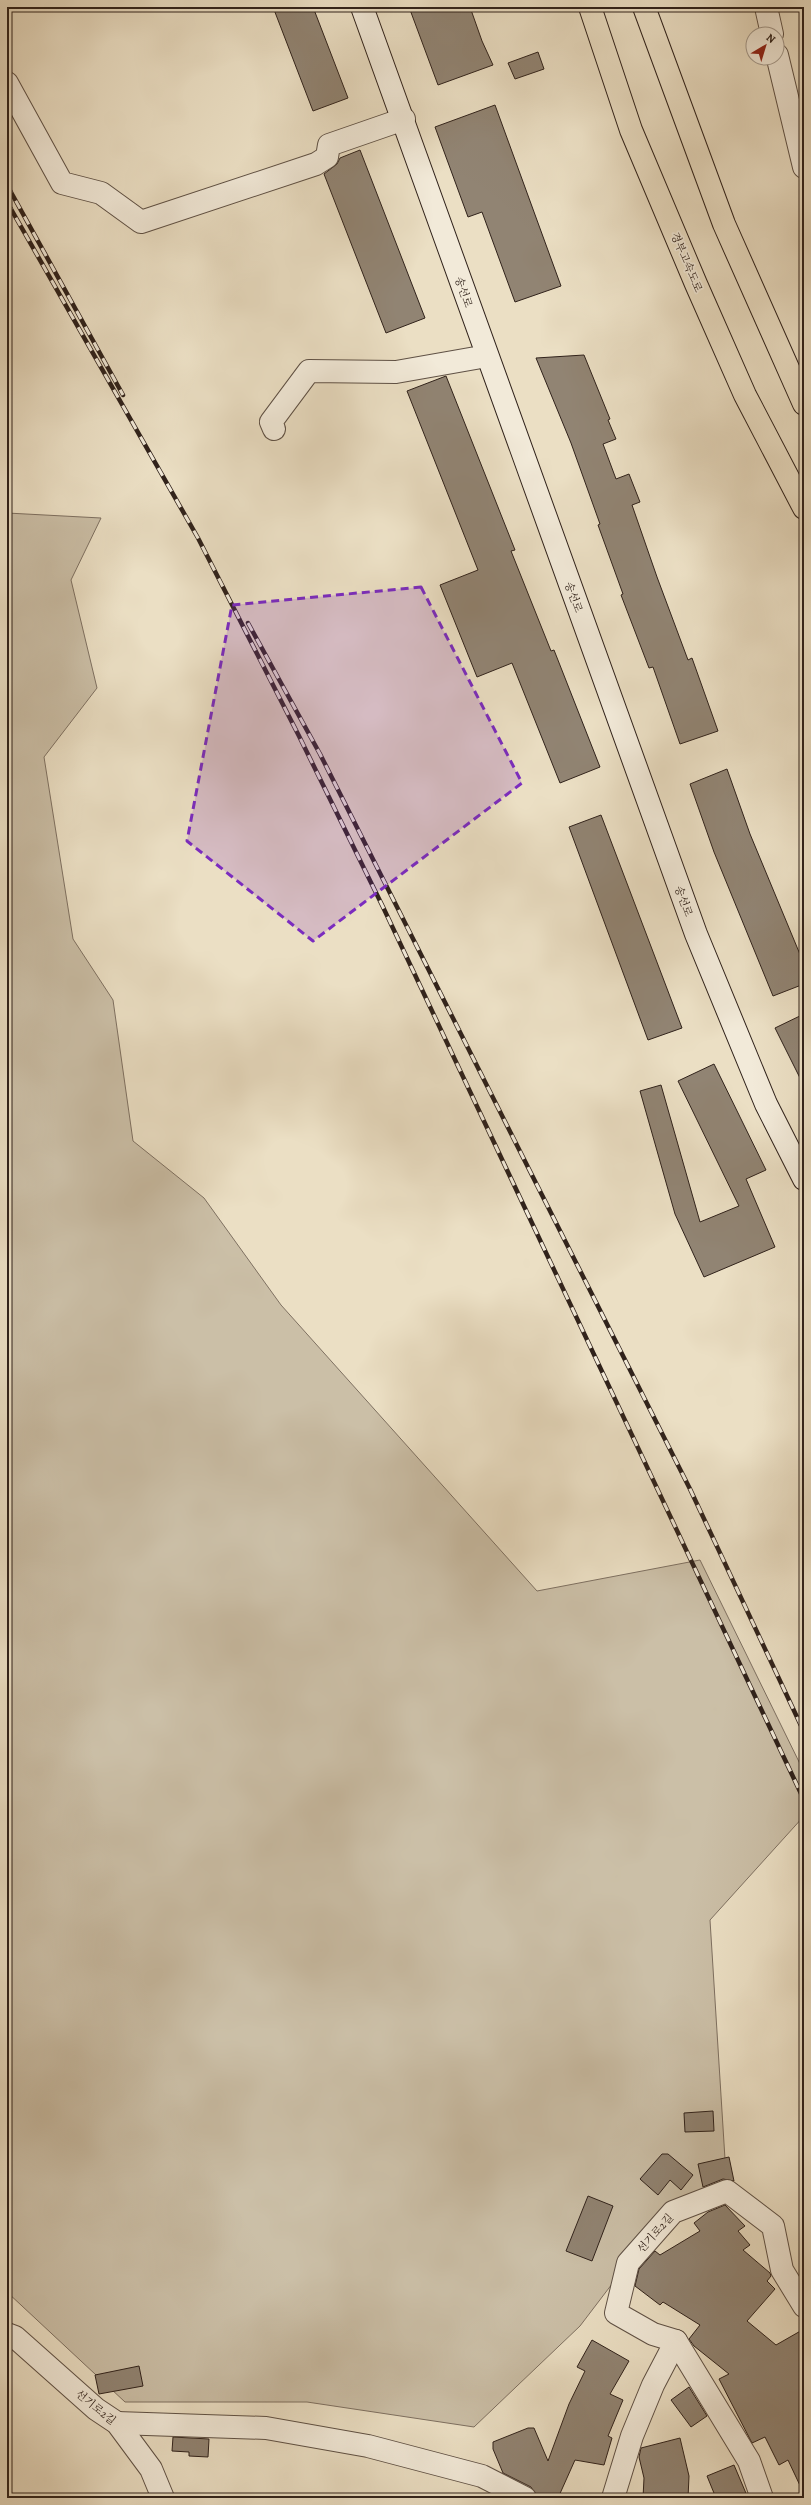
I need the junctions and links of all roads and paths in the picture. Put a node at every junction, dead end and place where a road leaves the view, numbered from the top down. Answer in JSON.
{"nodes":[{"id":1,"x":362,"y":7,"type":"edge"},
{"id":2,"x":590,"y":7,"type":"edge"},
{"id":3,"x":644,"y":7,"type":"edge"},
{"id":4,"x":766,"y":7,"type":"edge"},
{"id":5,"x":770,"y":26,"type":"edge"},
{"id":6,"x":780,"y":66,"type":"edge"},
{"id":7,"x":7,"y":83,"type":"edge"},
{"id":8,"x":404,"y":119,"type":"junction"},
{"id":9,"x":804,"y":167,"type":"edge"},
{"id":10,"x":487,"y":356,"type":"junction"},
{"id":11,"x":804,"y":404,"type":"edge"},
{"id":12,"x":274,"y":429,"type":"dead end"},
{"id":13,"x":804,"y":508,"type":"edge"},
{"id":14,"x":804,"y":1179,"type":"edge"},
{"id":15,"x":804,"y":2306,"type":"edge"},
{"id":16,"x":7,"y":2334,"type":"edge"},
{"id":17,"x":676,"y":2340,"type":"junction"},
{"id":18,"x":117,"y":2423,"type":"junction"},
{"id":19,"x":163,"y":2498,"type":"edge"},
{"id":20,"x":526,"y":2498,"type":"edge"},
{"id":21,"x":613,"y":2498,"type":"edge"},
{"id":22,"x":762,"y":2498,"type":"edge"}],
"edges":[{"from":1,"to":8,"type":"street","name":"송선로"},
{"from":2,"to":13,"type":"highway","name":"경부고속도로"},
{"from":3,"to":11,"type":"highway"},
{"from":4,"to":5,"type":"street"},
{"from":6,"to":9,"type":"street"},
{"from":7,"to":8,"type":"street"},
{"from":8,"to":10,"type":"street","name":"송선로"},
{"from":10,"to":12,"type":"street"},
{"from":10,"to":14,"type":"street","name":"송선로"},
{"from":15,"to":17,"type":"street","name":"선기로2길"},
{"from":16,"to":18,"type":"street","name":"선기로2길"},
{"from":17,"to":21,"type":"street"},
{"from":17,"to":22,"type":"street"},
{"from":18,"to":19,"type":"street","name":"선기로2길"},
{"from":18,"to":20,"type":"street"}]}
